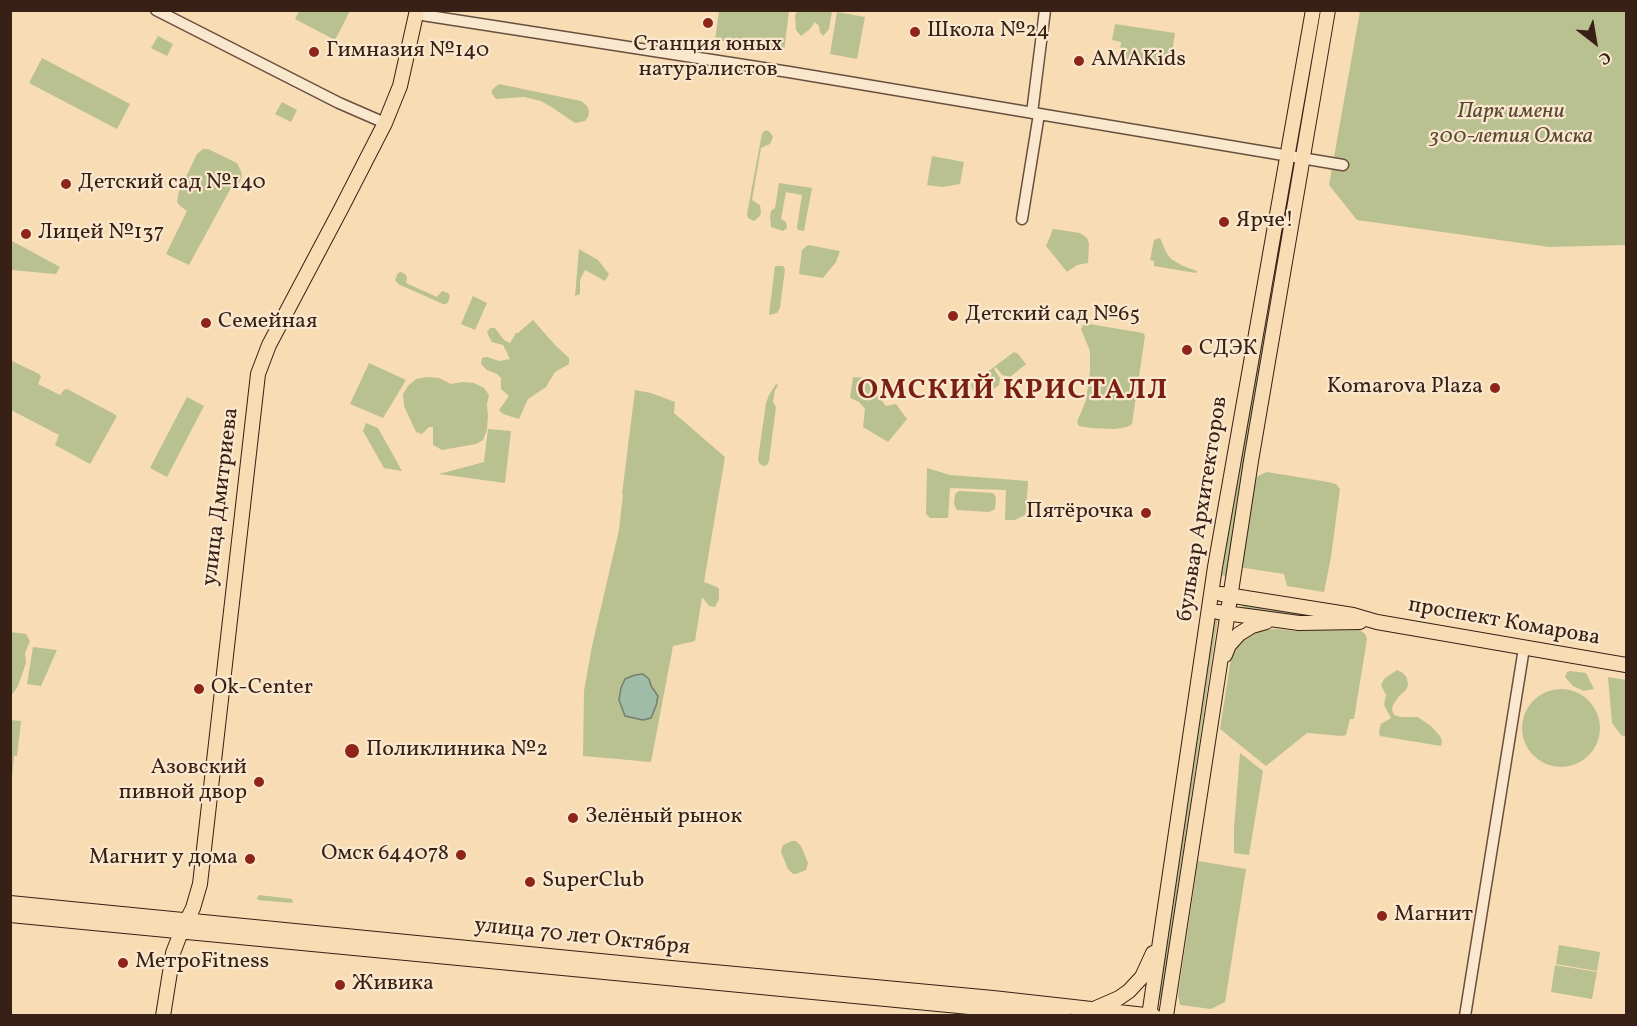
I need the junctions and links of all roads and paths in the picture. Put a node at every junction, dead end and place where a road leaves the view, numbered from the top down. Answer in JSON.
{"nodes":[{"id":1,"x":156,"y":10,"type":"edge"},
{"id":2,"x":1045,"y":10,"type":"edge"},
{"id":3,"x":1313,"y":10,"type":"edge"},
{"id":4,"x":1328,"y":10,"type":"edge"},
{"id":5,"x":416,"y":12,"type":"edge"},
{"id":6,"x":1036,"y":114,"type":"junction"},
{"id":7,"x":385,"y":123,"type":"junction"},
{"id":8,"x":1295,"y":157,"type":"junction"},
{"id":9,"x":1343,"y":165,"type":"dead end"},
{"id":10,"x":1022,"y":219,"type":"dead end"},
{"id":11,"x":1211,"y":592,"type":"junction"},
{"id":12,"x":1230,"y":595,"type":"junction"},
{"id":13,"x":1208,"y":610,"type":"junction"},
{"id":14,"x":1227,"y":613,"type":"junction"},
{"id":15,"x":1272,"y":620,"type":"junction"},
{"id":16,"x":1374,"y":621,"type":"junction"},
{"id":17,"x":1524,"y":648,"type":"junction"},
{"id":18,"x":1626,"y":665,"type":"edge"},
{"id":19,"x":1218,"y":670,"type":"junction"},
{"id":20,"x":10,"y":903,"type":"edge"},
{"id":21,"x":10,"y":915,"type":"edge"},
{"id":22,"x":184,"y":926,"type":"junction"},
{"id":23,"x":1161,"y":934,"type":"junction"},
{"id":24,"x":1095,"y":1008,"type":"junction"},
{"id":25,"x":1149,"y":1015,"type":"edge"},
{"id":26,"x":163,"y":1016,"type":"edge"},
{"id":27,"x":1063,"y":1016,"type":"edge"},
{"id":28,"x":1154,"y":1016,"type":"edge"},
{"id":29,"x":1166,"y":1016,"type":"edge"},
{"id":30,"x":1465,"y":1016,"type":"edge"}],
"edges":[{"from":1,"to":7,"type":"street"},
{"from":2,"to":6,"type":"street"},
{"from":3,"to":8,"type":"main road","name":"бульвар Архитекторов"},
{"from":4,"to":8,"type":"main road","name":"бульвар Архитекторов"},
{"from":5,"to":6,"type":"street"},
{"from":5,"to":7,"type":"main road","name":"улица Дмитриева"},
{"from":6,"to":8,"type":"street"},
{"from":6,"to":10,"type":"street"},
{"from":7,"to":22,"type":"main road","name":"улица Дмитриева"},
{"from":8,"to":9,"type":"street"},
{"from":8,"to":11,"type":"main road","name":"бульвар Архитекторов"},
{"from":8,"to":12,"type":"main road","name":"бульвар Архитекторов"},
{"from":11,"to":12,"type":"main road","name":"проспект Комарова"},
{"from":11,"to":13,"type":"main road","name":"бульвар Архитекторов"},
{"from":12,"to":14,"type":"main road","name":"бульвар Архитекторов"},
{"from":12,"to":16,"type":"main road","name":"проспект Комарова"},
{"from":13,"to":14,"type":"main road","name":"проспект Комарова"},
{"from":13,"to":23,"type":"main road","name":"бульвар Архитекторов"},
{"from":14,"to":15,"type":"main road","name":"проспект Комарова"},
{"from":14,"to":19,"type":"main road","name":"бульвар Архитекторов"},
{"from":15,"to":16,"type":"main road","name":"проспект Комарова"},
{"from":15,"to":19,"type":"main road"},
{"from":16,"to":17,"type":"main road","name":"проспект Комарова"},
{"from":17,"to":18,"type":"main road","name":"проспект Комарова"},
{"from":17,"to":30,"type":"street"},
{"from":19,"to":29,"type":"main road","name":"бульвар Архитекторов"},
{"from":20,"to":22,"type":"main road","name":"улица 70 лет Октября"},
{"from":21,"to":22,"type":"main road","name":"улица 70 лет Октября"},
{"from":22,"to":24,"type":"main road","name":"улица 70 лет Октября"},
{"from":22,"to":26,"type":"main road","name":"улица Дмитриева"},
{"from":22,"to":27,"type":"main road","name":"улица 70 лет Октября"},
{"from":23,"to":24,"type":"main road"},
{"from":23,"to":25,"type":"main road","name":"бульвар Архитекторов"},
{"from":24,"to":25,"type":"main road","name":"улица 70 лет Октября"},
{"from":25,"to":28,"type":"main road","name":"улица 70 лет Октября"}]}
